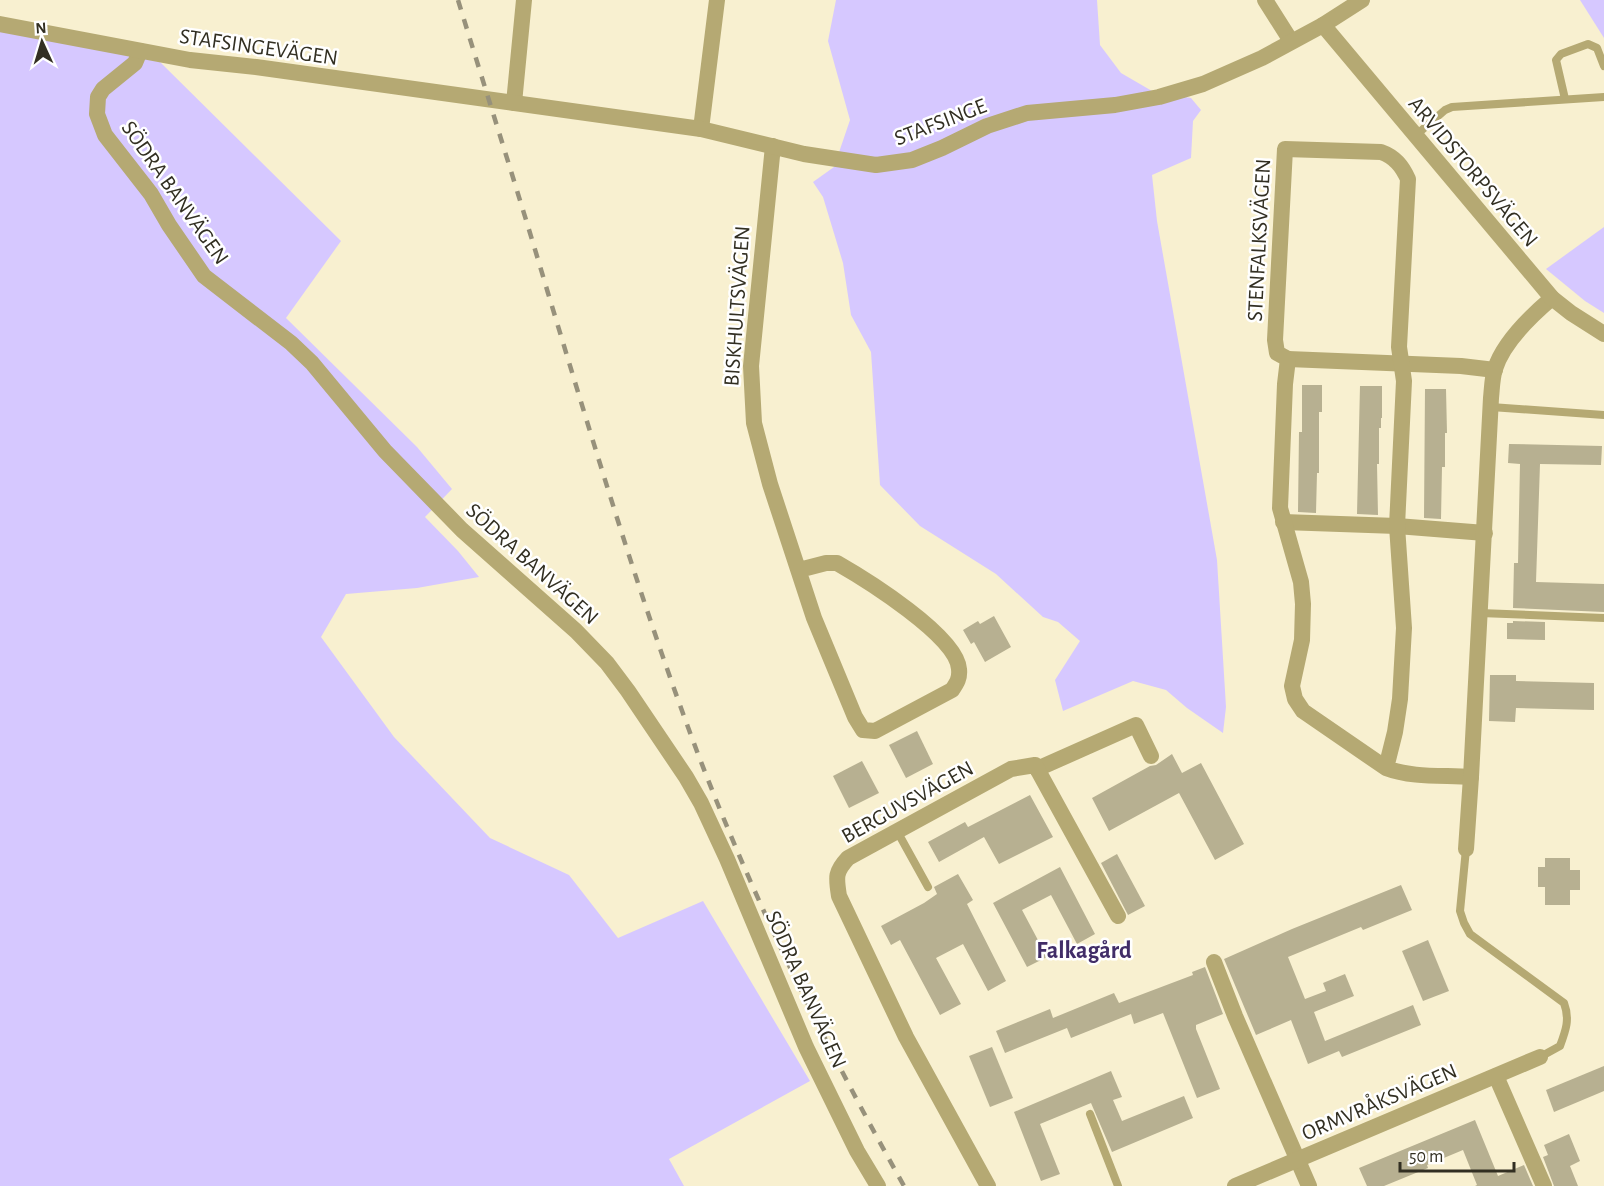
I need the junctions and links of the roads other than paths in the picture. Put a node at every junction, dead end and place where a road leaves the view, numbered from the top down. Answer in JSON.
{"nodes":[{"id":1,"x":524,"y":0,"type":"edge"},
{"id":2,"x":717,"y":0,"type":"edge"},
{"id":3,"x":1265,"y":0,"type":"edge"},
{"id":4,"x":1362,"y":0,"type":"edge"},
{"id":5,"x":0,"y":24,"type":"edge"},
{"id":6,"x":1323,"y":25,"type":"junction"},
{"id":7,"x":1291,"y":41,"type":"junction"},
{"id":8,"x":140,"y":51,"type":"junction"},
{"id":9,"x":1604,"y":66,"type":"edge"},
{"id":10,"x":1604,"y":97,"type":"edge"},
{"id":11,"x":1565,"y":99,"type":"junction"},
{"id":12,"x":514,"y":103,"type":"junction"},
{"id":13,"x":701,"y":129,"type":"junction"},
{"id":14,"x":1415,"y":136,"type":"junction"},
{"id":15,"x":773,"y":146,"type":"junction"},
{"id":16,"x":1552,"y":298,"type":"junction"},
{"id":17,"x":1604,"y":334,"type":"edge"},
{"id":18,"x":1288,"y":359,"type":"junction"},
{"id":19,"x":1402,"y":363,"type":"junction"},
{"id":20,"x":1495,"y":370,"type":"junction"},
{"id":21,"x":1491,"y":407,"type":"junction"},
{"id":22,"x":1604,"y":415,"type":"edge"},
{"id":23,"x":1283,"y":522,"type":"junction"},
{"id":24,"x":1397,"y":526,"type":"junction"},
{"id":25,"x":1485,"y":533,"type":"junction"},
{"id":26,"x":799,"y":570,"type":"junction"},
{"id":27,"x":1480,"y":613,"type":"junction"},
{"id":28,"x":1604,"y":618,"type":"edge"},
{"id":29,"x":1151,"y":756,"type":"dead end"},
{"id":30,"x":1386,"y":768,"type":"junction"},
{"id":31,"x":1037,"y":769,"type":"junction"},
{"id":32,"x":1472,"y":777,"type":"junction"},
{"id":33,"x":897,"y":831,"type":"junction"},
{"id":34,"x":1466,"y":849,"type":"joint"},
{"id":35,"x":928,"y":887,"type":"dead end"},
{"id":36,"x":1118,"y":916,"type":"dead end"},
{"id":37,"x":1214,"y":962,"type":"dead end"},
{"id":38,"x":1540,"y":1057,"type":"joint"},
{"id":39,"x":1496,"y":1076,"type":"junction"},
{"id":40,"x":1090,"y":1113,"type":"dead end"},
{"id":41,"x":1299,"y":1159,"type":"junction"},
{"id":42,"x":876,"y":1185,"type":"edge"},
{"id":43,"x":988,"y":1186,"type":"edge"},
{"id":44,"x":1118,"y":1186,"type":"edge"},
{"id":45,"x":1235,"y":1186,"type":"edge"},
{"id":46,"x":1310,"y":1186,"type":"edge"},
{"id":47,"x":1544,"y":1186,"type":"edge"}],
"edges":[{"from":1,"to":12,"type":"street"},
{"from":2,"to":13,"type":"street"},
{"from":3,"to":7,"type":"street"},
{"from":4,"to":6,"type":"street","name":"STAFSINGE"},
{"from":5,"to":8,"type":"street","name":"STAFSINGEVÄGEN"},
{"from":6,"to":7,"type":"street","name":"STAFSINGE"},
{"from":6,"to":14,"type":"street","name":"ARVIDSTORPSVÄGEN"},
{"from":7,"to":15,"type":"street","name":"STAFSINGE"},
{"from":8,"to":12,"type":"street","name":"STAFSINGEVÄGEN"},
{"from":8,"to":42,"type":"street","name":"SÖDRA BANVÄGEN"},
{"from":9,"to":11,"type":"lane"},
{"from":10,"to":11,"type":"lane"},
{"from":11,"to":14,"type":"lane"},
{"from":12,"to":13,"type":"street","name":"STAFSINGE"},
{"from":13,"to":15,"type":"street","name":"STAFSINGE"},
{"from":14,"to":16,"type":"street","name":"ARVIDSTORPSVÄGEN"},
{"from":15,"to":26,"type":"street","name":"BISKHULTSVÄGEN"},
{"from":16,"to":17,"type":"street","name":"ARVIDSTORPSVÄGEN"},
{"from":16,"to":20,"type":"street"},
{"from":18,"to":19,"type":"street"},
{"from":18,"to":19,"type":"street","name":"STENFALKSVÄGEN"},
{"from":18,"to":23,"type":"street"},
{"from":19,"to":20,"type":"street"},
{"from":19,"to":24,"type":"street","name":"STENFALKSVÄGEN"},
{"from":20,"to":21,"type":"street"},
{"from":21,"to":22,"type":"lane"},
{"from":21,"to":25,"type":"street"},
{"from":23,"to":24,"type":"street"},
{"from":23,"to":30,"type":"street"},
{"from":24,"to":25,"type":"street"},
{"from":24,"to":30,"type":"street","name":"STENFALKSVÄGEN"},
{"from":25,"to":27,"type":"street"},
{"from":26,"to":26,"type":"street","name":"BISKHULTSVÄGEN"},
{"from":27,"to":28,"type":"lane"},
{"from":27,"to":32,"type":"street"},
{"from":29,"to":31,"type":"street"},
{"from":30,"to":32,"type":"street"},
{"from":31,"to":33,"type":"street","name":"BERGUVSVÄGEN"},
{"from":31,"to":36,"type":"street"},
{"from":32,"to":34,"type":"street"},
{"from":33,"to":35,"type":"lane"},
{"from":33,"to":43,"type":"street","name":"BERGUVSVÄGEN"},
{"from":34,"to":38,"type":"lane"},
{"from":37,"to":41,"type":"street"},
{"from":38,"to":39,"type":"street","name":"ORMVRÅKSVÄGEN"},
{"from":39,"to":41,"type":"street","name":"ORMVRÅKSVÄGEN"},
{"from":39,"to":47,"type":"street"},
{"from":40,"to":44,"type":"lane"},
{"from":41,"to":45,"type":"street","name":"ORMVRÅKSVÄGEN"},
{"from":41,"to":46,"type":"street"}]}
